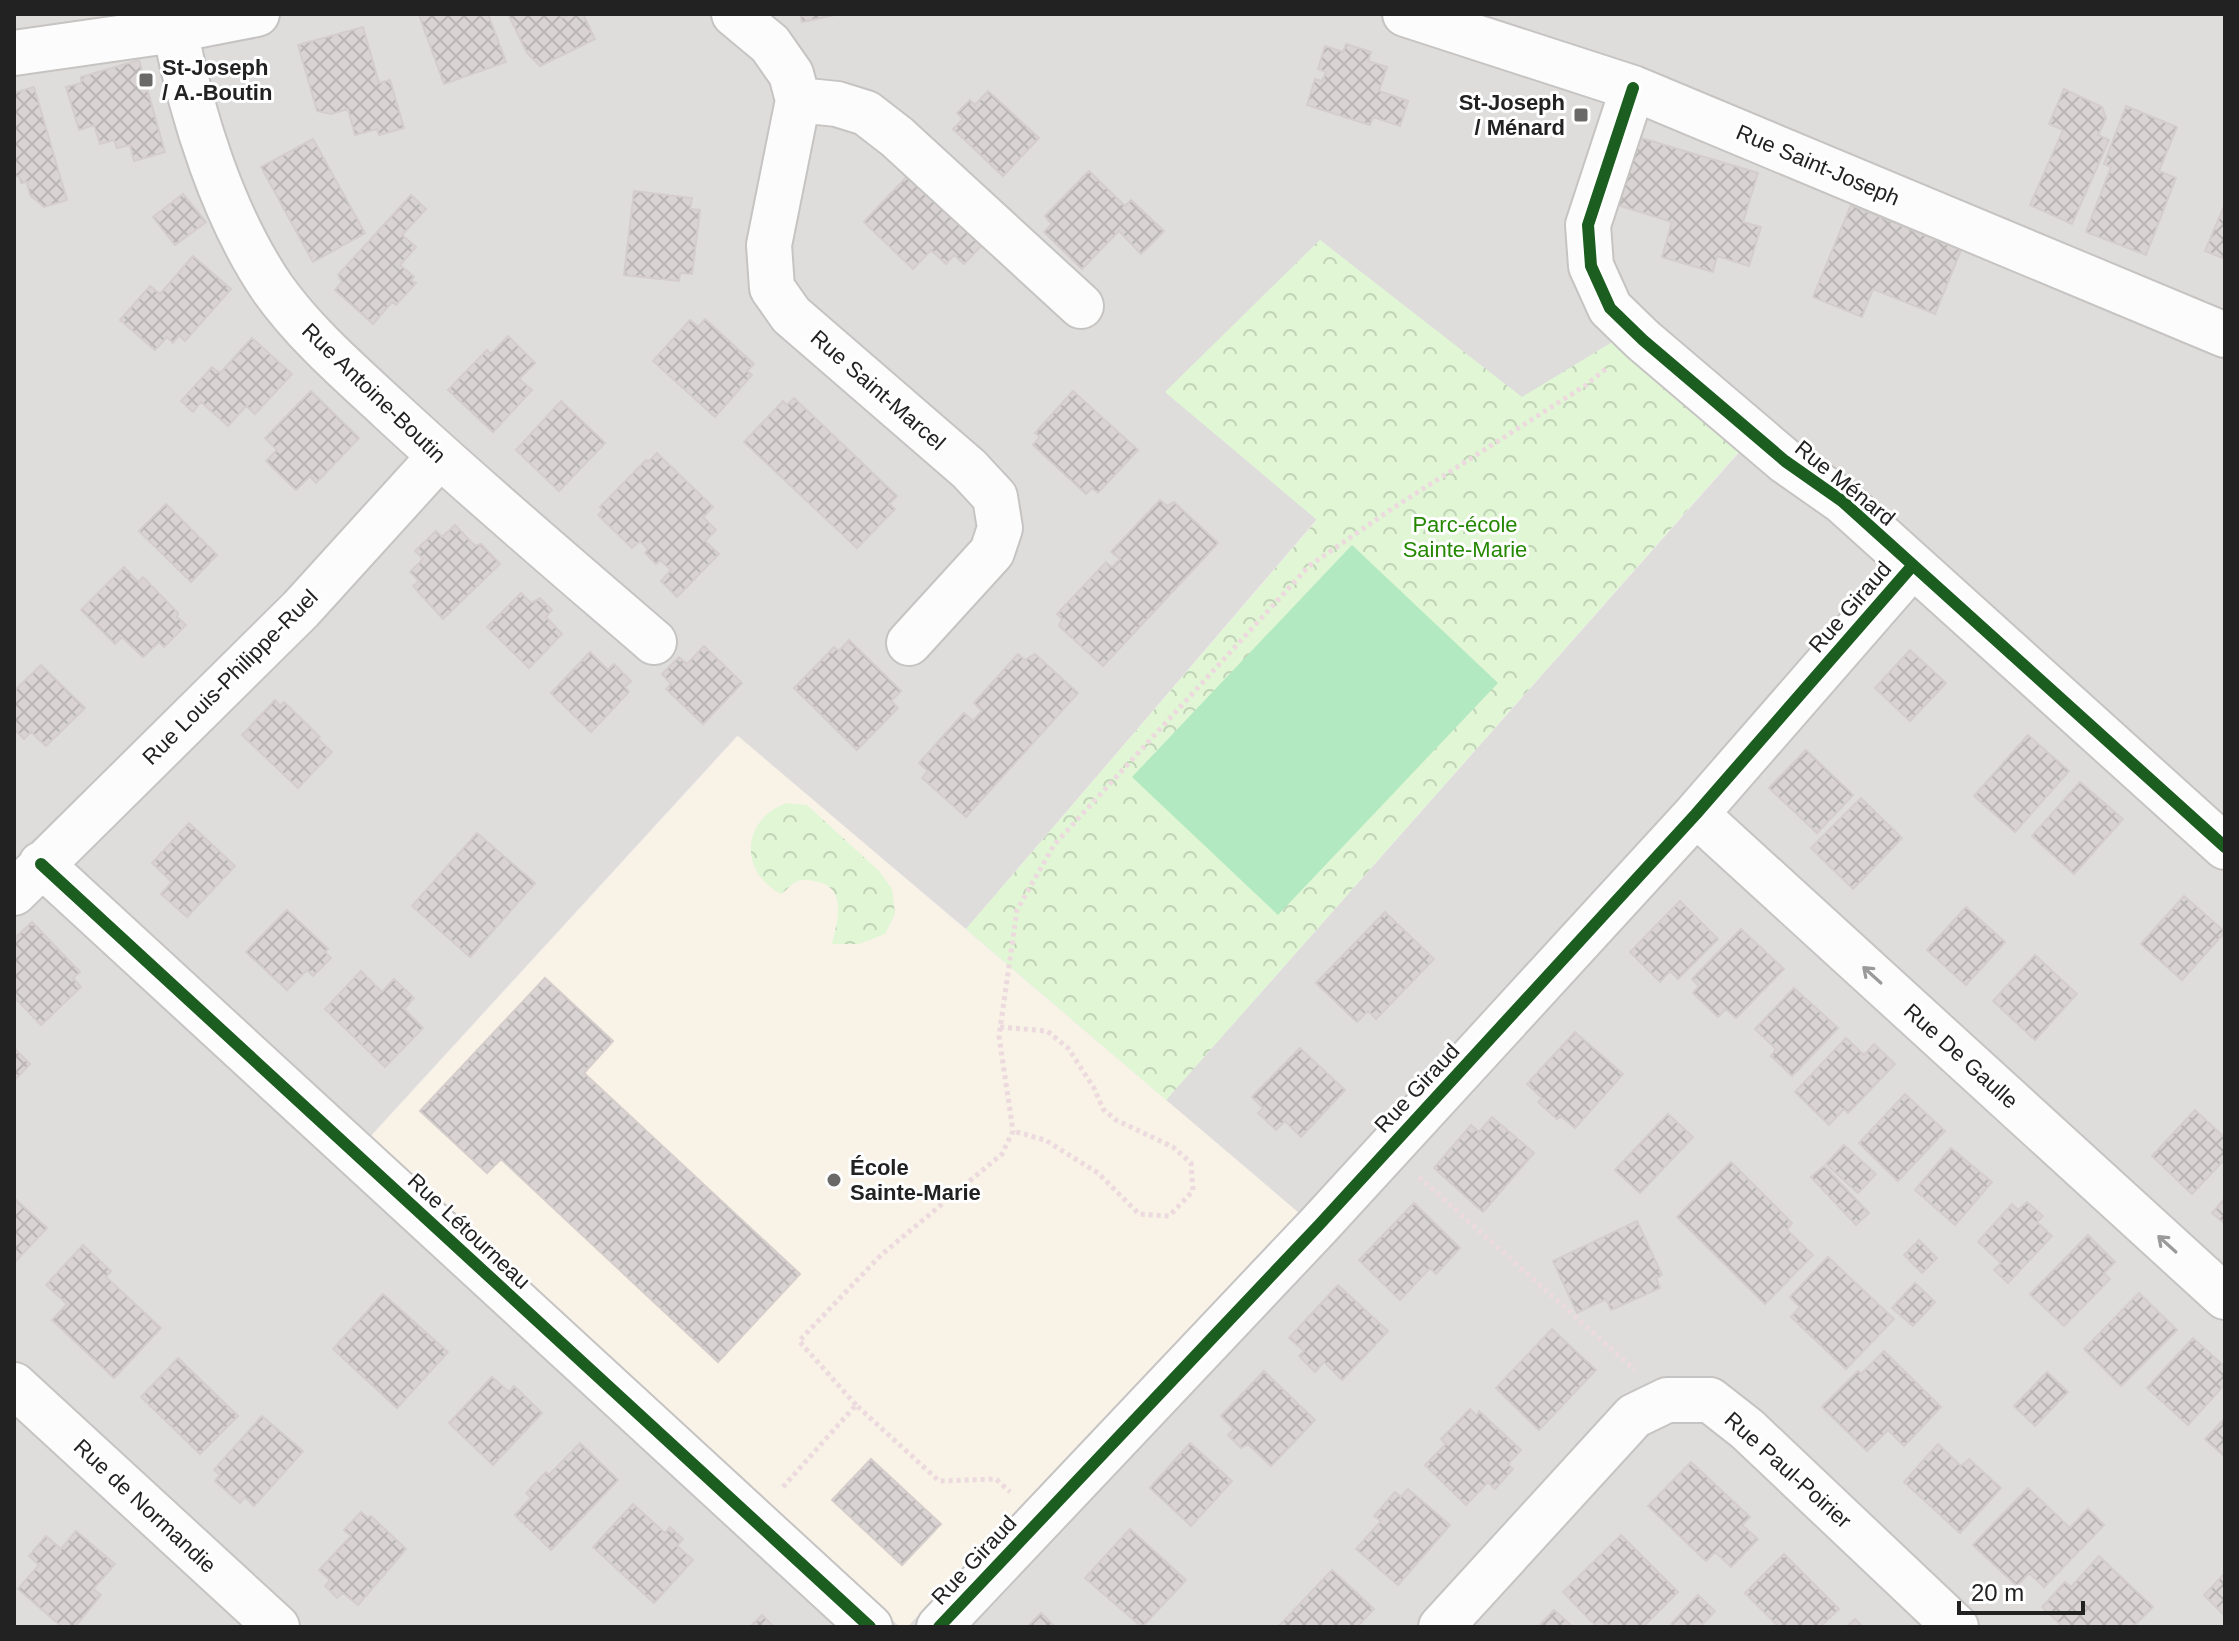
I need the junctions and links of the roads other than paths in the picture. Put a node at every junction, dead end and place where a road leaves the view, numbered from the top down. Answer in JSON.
{"nodes":[{"id":1,"x":257,"y":14,"type":"edge"},
{"id":2,"x":734,"y":14,"type":"edge"},
{"id":3,"x":1405,"y":14,"type":"edge"},
{"id":4,"x":175,"y":30,"type":"junction"},
{"id":5,"x":14,"y":53,"type":"edge"},
{"id":6,"x":1633,"y":88,"type":"junction"},
{"id":7,"x":798,"y":100,"type":"junction"},
{"id":8,"x":1081,"y":306,"type":"dead end"},
{"id":9,"x":2225,"y":335,"type":"edge"},
{"id":10,"x":440,"y":456,"type":"junction"},
{"id":11,"x":1913,"y":565,"type":"junction"},
{"id":12,"x":654,"y":642,"type":"dead end"},
{"id":13,"x":909,"y":643,"type":"dead end"},
{"id":14,"x":1696,"y":814,"type":"junction"},
{"id":15,"x":2225,"y":847,"type":"edge"},
{"id":16,"x":28,"y":879,"type":"edge"},
{"id":17,"x":2225,"y":1297,"type":"edge"},
{"id":18,"x":14,"y":1385,"type":"edge"},
{"id":19,"x":277,"y":1627,"type":"edge"},
{"id":20,"x":870,"y":1627,"type":"edge"},
{"id":21,"x":939,"y":1627,"type":"edge"},
{"id":22,"x":1441,"y":1627,"type":"edge"},
{"id":23,"x":1956,"y":1627,"type":"edge"}],
"edges":[{"from":1,"to":4,"type":"street"},
{"from":2,"to":7,"type":"street"},
{"from":3,"to":6,"type":"street","name":"Rue Saint-Joseph"},
{"from":4,"to":5,"type":"street"},
{"from":4,"to":10,"type":"street","name":"Rue Antoine-Boutin"},
{"from":6,"to":9,"type":"street","name":"Rue Saint-Joseph"},
{"from":6,"to":11,"type":"street","name":"Rue Ménard"},
{"from":7,"to":8,"type":"street"},
{"from":7,"to":13,"type":"street","name":"Rue Saint-Marcel"},
{"from":10,"to":12,"type":"street","name":"Rue Antoine-Boutin"},
{"from":10,"to":16,"type":"street","name":"Rue Louis-Philippe-Ruel"},
{"from":11,"to":14,"type":"street","name":"Rue Giraud"},
{"from":11,"to":15,"type":"street","name":"Rue Ménard"},
{"from":17,"to":14,"type":"street","name":"Rue De Gaulle","one_way":true},
{"from":14,"to":21,"type":"street","name":"Rue Giraud"},
{"from":16,"to":20,"type":"street","name":"Rue Létourneau"},
{"from":18,"to":19,"type":"street","name":"Rue de Normandie"},
{"from":22,"to":23,"type":"street","name":"Rue Paul-Poirier"}]}
